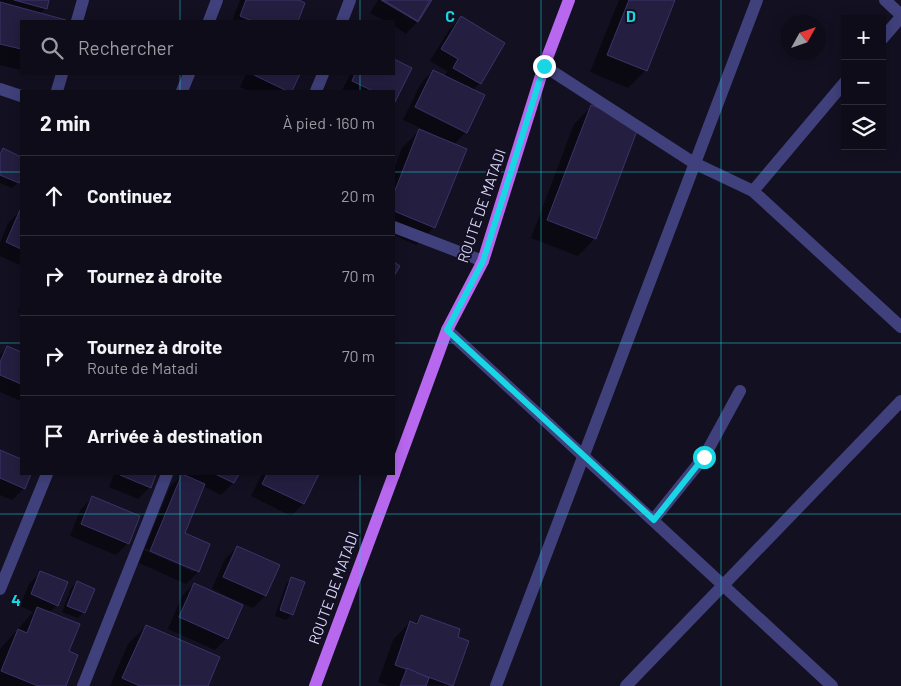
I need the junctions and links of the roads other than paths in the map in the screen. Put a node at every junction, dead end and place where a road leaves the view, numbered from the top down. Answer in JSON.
{"nodes":[{"id":1,"x":83,"y":0,"type":"edge"},
{"id":2,"x":217,"y":0,"type":"edge"},
{"id":3,"x":350,"y":0,"type":"edge"},
{"id":4,"x":569,"y":0,"type":"edge"},
{"id":5,"x":757,"y":0,"type":"edge"},
{"id":6,"x":885,"y":0,"type":"edge"},
{"id":7,"x":901,"y":16,"type":"edge"},
{"id":8,"x":77,"y":20,"type":"edge"},
{"id":9,"x":209,"y":20,"type":"edge"},
{"id":10,"x":342,"y":20,"type":"edge"},
{"id":11,"x":886,"y":34,"type":"edge"},
{"id":12,"x":544,"y":66,"type":"junction"},
{"id":13,"x":62,"y":75,"type":"edge"},
{"id":14,"x":189,"y":75,"type":"edge"},
{"id":15,"x":323,"y":75,"type":"edge"},
{"id":16,"x":841,"y":87,"type":"edge"},
{"id":17,"x":0,"y":89,"type":"edge"},
{"id":18,"x":56,"y":90,"type":"edge"},
{"id":19,"x":182,"y":90,"type":"edge"},
{"id":20,"x":316,"y":90,"type":"edge"},
{"id":21,"x":20,"y":96,"type":"edge"},
{"id":22,"x":694,"y":163,"type":"junction"},
{"id":23,"x":753,"y":192,"type":"junction"},
{"id":24,"x":395,"y":228,"type":"edge"},
{"id":25,"x":483,"y":261,"type":"junction"},
{"id":26,"x":901,"y":327,"type":"edge"},
{"id":27,"x":447,"y":330,"type":"junction"},
{"id":28,"x":740,"y":391,"type":"dead end"},
{"id":29,"x":901,"y":401,"type":"edge"},
{"id":30,"x":585,"y":457,"type":"junction"},
{"id":31,"x":395,"y":471,"type":"edge"},
{"id":32,"x":47,"y":475,"type":"edge"},
{"id":33,"x":167,"y":475,"type":"edge"},
{"id":34,"x":394,"y":475,"type":"edge"},
{"id":35,"x":654,"y":520,"type":"junction"},
{"id":36,"x":724,"y":585,"type":"junction"},
{"id":37,"x":0,"y":589,"type":"edge"},
{"id":38,"x":83,"y":686,"type":"edge"},
{"id":39,"x":315,"y":686,"type":"edge"},
{"id":40,"x":496,"y":686,"type":"edge"},
{"id":41,"x":626,"y":686,"type":"edge"},
{"id":42,"x":832,"y":686,"type":"edge"}],
"edges":[{"from":1,"to":8,"type":"street"},
{"from":2,"to":9,"type":"street"},
{"from":3,"to":10,"type":"street"},
{"from":4,"to":12,"type":"main road","name":"ROUTE DE MATADI"},
{"from":5,"to":22,"type":"street"},
{"from":6,"to":7,"type":"street"},
{"from":7,"to":11,"type":"street"},
{"from":12,"to":22,"type":"street"},
{"from":12,"to":25,"type":"main road","name":"ROUTE DE MATADI"},
{"from":13,"to":18,"type":"street"},
{"from":14,"to":19,"type":"street"},
{"from":15,"to":20,"type":"street"},
{"from":16,"to":23,"type":"street"},
{"from":17,"to":21,"type":"street"},
{"from":22,"to":23,"type":"street"},
{"from":22,"to":30,"type":"street"},
{"from":23,"to":26,"type":"street"},
{"from":24,"to":25,"type":"street"},
{"from":25,"to":27,"type":"main road","name":"ROUTE DE MATADI"},
{"from":27,"to":30,"type":"street"},
{"from":27,"to":31,"type":"main road","name":"ROUTE DE MATADI"},
{"from":28,"to":35,"type":"street"},
{"from":29,"to":36,"type":"street"},
{"from":30,"to":35,"type":"street"},
{"from":30,"to":40,"type":"street"},
{"from":32,"to":37,"type":"street"},
{"from":33,"to":38,"type":"street"},
{"from":34,"to":39,"type":"main road","name":"ROUTE DE MATADI"},
{"from":35,"to":36,"type":"street"},
{"from":36,"to":41,"type":"street"},
{"from":36,"to":42,"type":"street"}]}
